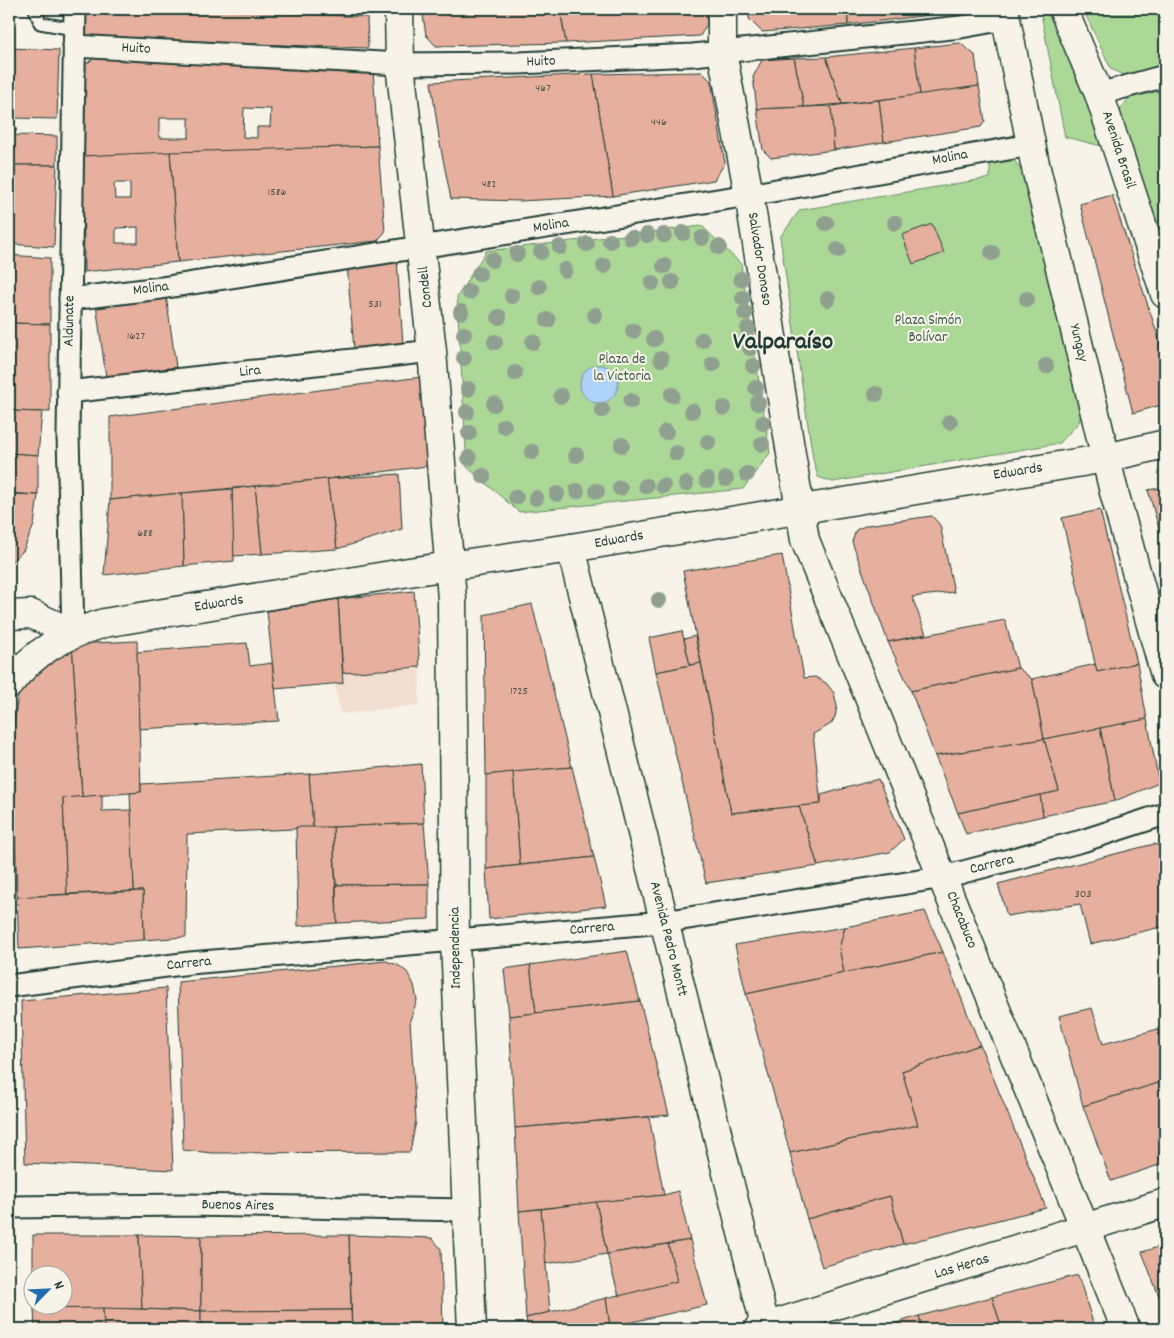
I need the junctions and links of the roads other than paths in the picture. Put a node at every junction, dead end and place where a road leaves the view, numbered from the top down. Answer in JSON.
{"nodes":[{"id":1,"x":35,"y":9,"type":"edge"},
{"id":2,"x":399,"y":9,"type":"edge"},
{"id":3,"x":722,"y":9,"type":"edge"},
{"id":4,"x":1064,"y":9,"type":"edge"},
{"id":5,"x":1005,"y":14,"type":"edge"},
{"id":6,"x":74,"y":28,"type":"edge"},
{"id":7,"x":722,"y":52,"type":"junction"},
{"id":8,"x":400,"y":64,"type":"junction"},
{"id":9,"x":1165,"y":76,"type":"edge"},
{"id":10,"x":1099,"y":94,"type":"junction"},
{"id":11,"x":1030,"y":145,"type":"junction"},
{"id":12,"x":749,"y":195,"type":"junction"},
{"id":13,"x":421,"y":246,"type":"junction"},
{"id":14,"x":1165,"y":294,"type":"edge"},
{"id":15,"x":70,"y":298,"type":"junction"},
{"id":16,"x":432,"y":351,"type":"junction"},
{"id":17,"x":68,"y":392,"type":"junction"},
{"id":18,"x":1165,"y":444,"type":"edge"},
{"id":19,"x":1106,"y":458,"type":"junction"},
{"id":20,"x":799,"y":509,"type":"junction"},
{"id":21,"x":571,"y":548,"type":"junction"},
{"id":22,"x":449,"y":566,"type":"junction"},
{"id":23,"x":9,"y":614,"type":"edge"},
{"id":24,"x":73,"y":633,"type":"junction"},
{"id":25,"x":1165,"y":675,"type":"edge"},
{"id":26,"x":9,"y":684,"type":"edge"},
{"id":27,"x":1165,"y":814,"type":"edge"},
{"id":28,"x":944,"y":877,"type":"junction"},
{"id":29,"x":664,"y":922,"type":"junction"},
{"id":30,"x":455,"y":942,"type":"junction"},
{"id":31,"x":9,"y":986,"type":"edge"},
{"id":32,"x":1165,"y":1204,"type":"edge"},
{"id":33,"x":9,"y":1207,"type":"edge"},
{"id":34,"x":467,"y":1210,"type":"junction"},
{"id":35,"x":1086,"y":1230,"type":"junction"},
{"id":36,"x":472,"y":1329,"type":"edge"},
{"id":37,"x":763,"y":1329,"type":"edge"},
{"id":38,"x":1126,"y":1329,"type":"edge"}],
"edges":[{"from":1,"to":6,"type":"lane"},
{"from":2,"to":8,"type":"main road","name":"Condell"},
{"from":3,"to":7,"type":"main road","name":"Salvador Donoso"},
{"from":4,"to":10,"type":"main road","name":"Avenida Brasil"},
{"from":5,"to":7,"type":"street","name":"Huito"},
{"from":5,"to":11,"type":"main road","name":"Yungay"},
{"from":6,"to":8,"type":"street","name":"Huito"},
{"from":6,"to":15,"type":"street","name":"Aldunate"},
{"from":7,"to":8,"type":"street","name":"Huito"},
{"from":7,"to":12,"type":"main road","name":"Salvador Donoso"},
{"from":8,"to":13,"type":"main road","name":"Condell"},
{"from":9,"to":10,"type":"street"},
{"from":10,"to":14,"type":"main road","name":"Avenida Brasil"},
{"from":11,"to":12,"type":"street","name":"Molina"},
{"from":11,"to":19,"type":"main road","name":"Yungay"},
{"from":12,"to":13,"type":"street","name":"Molina"},
{"from":12,"to":20,"type":"main road","name":"Salvador Donoso"},
{"from":13,"to":15,"type":"street","name":"Molina"},
{"from":13,"to":16,"type":"main road","name":"Condell"},
{"from":15,"to":17,"type":"street","name":"Aldunate"},
{"from":16,"to":17,"type":"street","name":"Lira"},
{"from":16,"to":22,"type":"main road","name":"Condell"},
{"from":17,"to":24,"type":"street","name":"Aldunate"},
{"from":18,"to":19,"type":"main road","name":"Edwards"},
{"from":19,"to":20,"type":"main road","name":"Edwards"},
{"from":19,"to":25,"type":"main road","name":"Yungay"},
{"from":20,"to":21,"type":"main road","name":"Edwards"},
{"from":20,"to":28,"type":"main road","name":"Chacabuco"},
{"from":21,"to":22,"type":"main road","name":"Edwards"},
{"from":21,"to":29,"type":"main road","name":"Avenida Pedro Montt"},
{"from":22,"to":24,"type":"main road","name":"Edwards"},
{"from":22,"to":30,"type":"main road","name":"Independencia"},
{"from":23,"to":24,"type":"main road"},
{"from":24,"to":26,"type":"main road","name":"Edwards"},
{"from":27,"to":28,"type":"street","name":"Carrera"},
{"from":28,"to":29,"type":"street","name":"Carrera"},
{"from":28,"to":35,"type":"main road","name":"Chacabuco"},
{"from":29,"to":30,"type":"street","name":"Carrera"},
{"from":29,"to":37,"type":"main road","name":"Avenida Pedro Montt"},
{"from":30,"to":31,"type":"street","name":"Carrera"},
{"from":30,"to":34,"type":"main road","name":"Independencia"},
{"from":32,"to":35,"type":"main road","name":"Las Heras"},
{"from":33,"to":34,"type":"street","name":"Buenos Aires"},
{"from":34,"to":36,"type":"main road","name":"Independencia"},
{"from":35,"to":37,"type":"main road","name":"Las Heras"},
{"from":35,"to":38,"type":"main road","name":"Chacabuco"}]}
